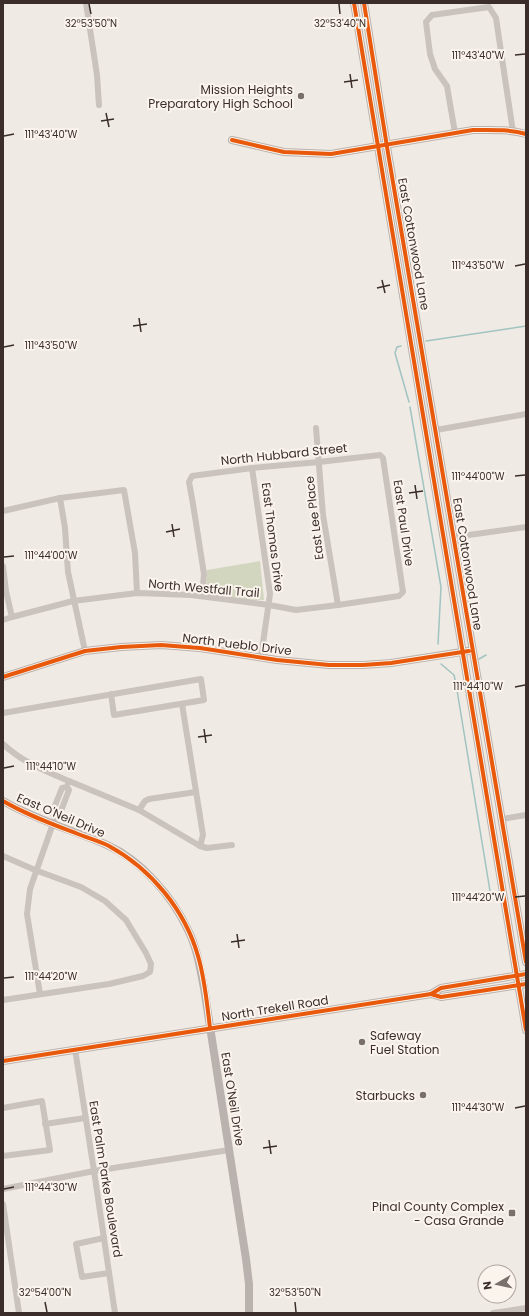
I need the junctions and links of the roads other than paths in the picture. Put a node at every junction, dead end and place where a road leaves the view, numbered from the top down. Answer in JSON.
{"nodes":[{"id":1,"x":86,"y":3,"type":"edge"},
{"id":2,"x":354,"y":3,"type":"edge"},
{"id":3,"x":364,"y":3,"type":"edge"},
{"id":4,"x":99,"y":105,"type":"dead end"},
{"id":5,"x":513,"y":132,"type":"junction"},
{"id":6,"x":455,"y":133,"type":"junction"},
{"id":7,"x":526,"y":134,"type":"edge"},
{"id":8,"x":232,"y":140,"type":"dead end"},
{"id":9,"x":387,"y":144,"type":"junction"},
{"id":10,"x":378,"y":146,"type":"junction"},
{"id":11,"x":526,"y":414,"type":"edge"},
{"id":12,"x":316,"y":428,"type":"dead end"},
{"id":13,"x":436,"y":430,"type":"junction"},
{"id":14,"x":383,"y":458,"type":"joint"},
{"id":15,"x":319,"y":462,"type":"junction"},
{"id":16,"x":252,"y":468,"type":"junction"},
{"id":17,"x":60,"y":498,"type":"junction"},
{"id":18,"x":3,"y":512,"type":"edge"},
{"id":19,"x":526,"y":527,"type":"edge"},
{"id":20,"x":454,"y":537,"type":"junction"},
{"id":21,"x":3,"y":566,"type":"edge"},
{"id":22,"x":403,"y":592,"type":"joint"},
{"id":23,"x":137,"y":593,"type":"junction"},
{"id":24,"x":202,"y":596,"type":"junction"},
{"id":25,"x":73,"y":601,"type":"junction"},
{"id":26,"x":269,"y":605,"type":"junction"},
{"id":27,"x":338,"y":605,"type":"junction"},
{"id":28,"x":12,"y":617,"type":"junction"},
{"id":29,"x":3,"y":620,"type":"edge"},
{"id":30,"x":473,"y":650,"type":"junction"},
{"id":31,"x":84,"y":651,"type":"junction"},
{"id":32,"x":463,"y":651,"type":"junction"},
{"id":33,"x":261,"y":658,"type":"junction"},
{"id":34,"x":3,"y":678,"type":"edge"},
{"id":35,"x":111,"y":694,"type":"junction"},
{"id":36,"x":182,"y":704,"type":"junction"},
{"id":37,"x":3,"y":712,"type":"edge"},
{"id":38,"x":3,"y":744,"type":"edge"},
{"id":39,"x":68,"y":784,"type":"junction"},
{"id":40,"x":196,"y":792,"type":"junction"},
{"id":41,"x":3,"y":801,"type":"edge"},
{"id":42,"x":139,"y":810,"type":"junction"},
{"id":43,"x":526,"y":815,"type":"edge"},
{"id":44,"x":502,"y":819,"type":"junction"},
{"id":45,"x":54,"y":821,"type":"junction"},
{"id":46,"x":232,"y":845,"type":"dead end"},
{"id":47,"x":200,"y":846,"type":"junction"},
{"id":48,"x":3,"y":856,"type":"edge"},
{"id":49,"x":509,"y":861,"type":"junction"},
{"id":50,"x":498,"y":863,"type":"junction"},
{"id":51,"x":35,"y":870,"type":"junction"},
{"id":52,"x":526,"y":962,"type":"edge"},
{"id":53,"x":526,"y":974,"type":"edge"},
{"id":54,"x":517,"y":975,"type":"junction"},
{"id":55,"x":522,"y":985,"type":"edge"},
{"id":56,"x":40,"y":994,"type":"junction"},
{"id":57,"x":431,"y":994,"type":"junction"},
{"id":58,"x":3,"y":1000,"type":"edge"},
{"id":59,"x":210,"y":1028,"type":"junction"},
{"id":60,"x":526,"y":1030,"type":"edge"},
{"id":61,"x":74,"y":1049,"type":"junction"},
{"id":62,"x":3,"y":1061,"type":"edge"},
{"id":63,"x":3,"y":1108,"type":"edge"},
{"id":64,"x":85,"y":1118,"type":"junction"},
{"id":65,"x":45,"y":1124,"type":"junction"},
{"id":66,"x":229,"y":1150,"type":"junction"},
{"id":67,"x":3,"y":1156,"type":"edge"},
{"id":68,"x":94,"y":1171,"type":"junction"},
{"id":69,"x":3,"y":1189,"type":"edge"},
{"id":70,"x":3,"y":1204,"type":"edge"},
{"id":71,"x":104,"y":1238,"type":"junction"},
{"id":72,"x":109,"y":1273,"type":"junction"},
{"id":73,"x":526,"y":1308,"type":"edge"},
{"id":74,"x":19,"y":1313,"type":"edge"},
{"id":75,"x":115,"y":1313,"type":"edge"},
{"id":76,"x":249,"y":1313,"type":"edge"},
{"id":77,"x":493,"y":1313,"type":"edge"}],
"edges":[{"from":1,"to":4,"type":"street"},
{"from":2,"to":10,"type":"main road","name":"East Cottonwood Lane"},
{"from":3,"to":9,"type":"main road","name":"East Cottonwood Lane"},
{"from":5,"to":6,"type":"main road"},
{"from":5,"to":6,"type":"street"},
{"from":5,"to":7,"type":"main road"},
{"from":6,"to":9,"type":"main road"},
{"from":8,"to":10,"type":"main road"},
{"from":9,"to":10,"type":"main road"},
{"from":9,"to":13,"type":"main road","name":"East Cottonwood Lane"},
{"from":10,"to":32,"type":"main road","name":"East Cottonwood Lane"},
{"from":11,"to":13,"type":"street"},
{"from":12,"to":15,"type":"street","name":"East Lee Place"},
{"from":13,"to":20,"type":"main road","name":"East Cottonwood Lane"},
{"from":14,"to":15,"type":"street","name":"North Hubbard Street"},
{"from":14,"to":22,"type":"street","name":"East Paul Drive"},
{"from":15,"to":16,"type":"street","name":"North Hubbard Street"},
{"from":15,"to":27,"type":"street","name":"East Lee Place"},
{"from":16,"to":24,"type":"street","name":"North Hubbard Street"},
{"from":16,"to":26,"type":"street","name":"East Thomas Drive"},
{"from":17,"to":18,"type":"street"},
{"from":17,"to":23,"type":"street"},
{"from":17,"to":25,"type":"street"},
{"from":19,"to":20,"type":"street"},
{"from":20,"to":30,"type":"main road","name":"East Cottonwood Lane"},
{"from":21,"to":28,"type":"street"},
{"from":22,"to":27,"type":"street","name":"North Westfall Trail"},
{"from":23,"to":24,"type":"street","name":"North Westfall Trail"},
{"from":23,"to":25,"type":"street","name":"North Westfall Trail"},
{"from":24,"to":26,"type":"street","name":"North Westfall Trail"},
{"from":25,"to":28,"type":"street","name":"North Westfall Trail"},
{"from":25,"to":31,"type":"street"},
{"from":26,"to":27,"type":"street","name":"North Westfall Trail"},
{"from":26,"to":33,"type":"street","name":"East Thomas Drive"},
{"from":28,"to":29,"type":"street","name":"North Westfall Trail"},
{"from":30,"to":32,"type":"main road","name":"North Pueblo Drive"},
{"from":30,"to":44,"type":"main road","name":"East Cottonwood Lane"},
{"from":31,"to":33,"type":"main road","name":"North Pueblo Drive"},
{"from":31,"to":34,"type":"main road","name":"North Pueblo Drive"},
{"from":32,"to":33,"type":"main road","name":"North Pueblo Drive"},
{"from":32,"to":50,"type":"main road","name":"East Cottonwood Lane"},
{"from":35,"to":36,"type":"street"},
{"from":35,"to":36,"type":"street"},
{"from":35,"to":37,"type":"street"},
{"from":36,"to":40,"type":"street"},
{"from":38,"to":39,"type":"street"},
{"from":39,"to":42,"type":"street"},
{"from":39,"to":45,"type":"street"},
{"from":40,"to":42,"type":"street"},
{"from":40,"to":47,"type":"street"},
{"from":41,"to":45,"type":"main road","name":"East O'Neil Drive"},
{"from":42,"to":47,"type":"street"},
{"from":43,"to":44,"type":"street"},
{"from":44,"to":49,"type":"main road","name":"East Cottonwood Lane"},
{"from":45,"to":51,"type":"street"},
{"from":45,"to":59,"type":"main road","name":"East O'Neil Drive"},
{"from":46,"to":47,"type":"street"},
{"from":48,"to":51,"type":"street"},
{"from":49,"to":50,"type":"main road"},
{"from":49,"to":52,"type":"main road","name":"East Cottonwood Lane"},
{"from":50,"to":54,"type":"main road","name":"East Cottonwood Lane"},
{"from":51,"to":56,"type":"street"},
{"from":51,"to":56,"type":"street"},
{"from":53,"to":54,"type":"main road","name":"North Trekell Road"},
{"from":54,"to":55,"type":"main road","name":"East Cottonwood Lane"},
{"from":54,"to":57,"type":"main road","name":"North Trekell Road"},
{"from":55,"to":57,"type":"main road","name":"North Trekell Road"},
{"from":55,"to":60,"type":"main road","name":"East Cottonwood Lane"},
{"from":56,"to":58,"type":"street"},
{"from":57,"to":59,"type":"main road","name":"North Trekell Road"},
{"from":59,"to":61,"type":"main road","name":"North Trekell Road"},
{"from":59,"to":66,"type":"main road","name":"East O'Neil Drive"},
{"from":61,"to":62,"type":"main road","name":"North Trekell Road"},
{"from":61,"to":64,"type":"street","name":"East Palm Parke Boulevard"},
{"from":63,"to":65,"type":"street"},
{"from":64,"to":65,"type":"street"},
{"from":64,"to":68,"type":"street","name":"East Palm Parke Boulevard"},
{"from":65,"to":67,"type":"street"},
{"from":66,"to":68,"type":"street"},
{"from":66,"to":76,"type":"main road","name":"East O'Neil Drive"},
{"from":68,"to":69,"type":"street"},
{"from":68,"to":71,"type":"street","name":"East Palm Parke Boulevard"},
{"from":70,"to":74,"type":"street"},
{"from":71,"to":72,"type":"street","name":"East Palm Parke Boulevard"},
{"from":71,"to":72,"type":"street"},
{"from":72,"to":75,"type":"street","name":"East Palm Parke Boulevard"},
{"from":73,"to":77,"type":"street"}]}
